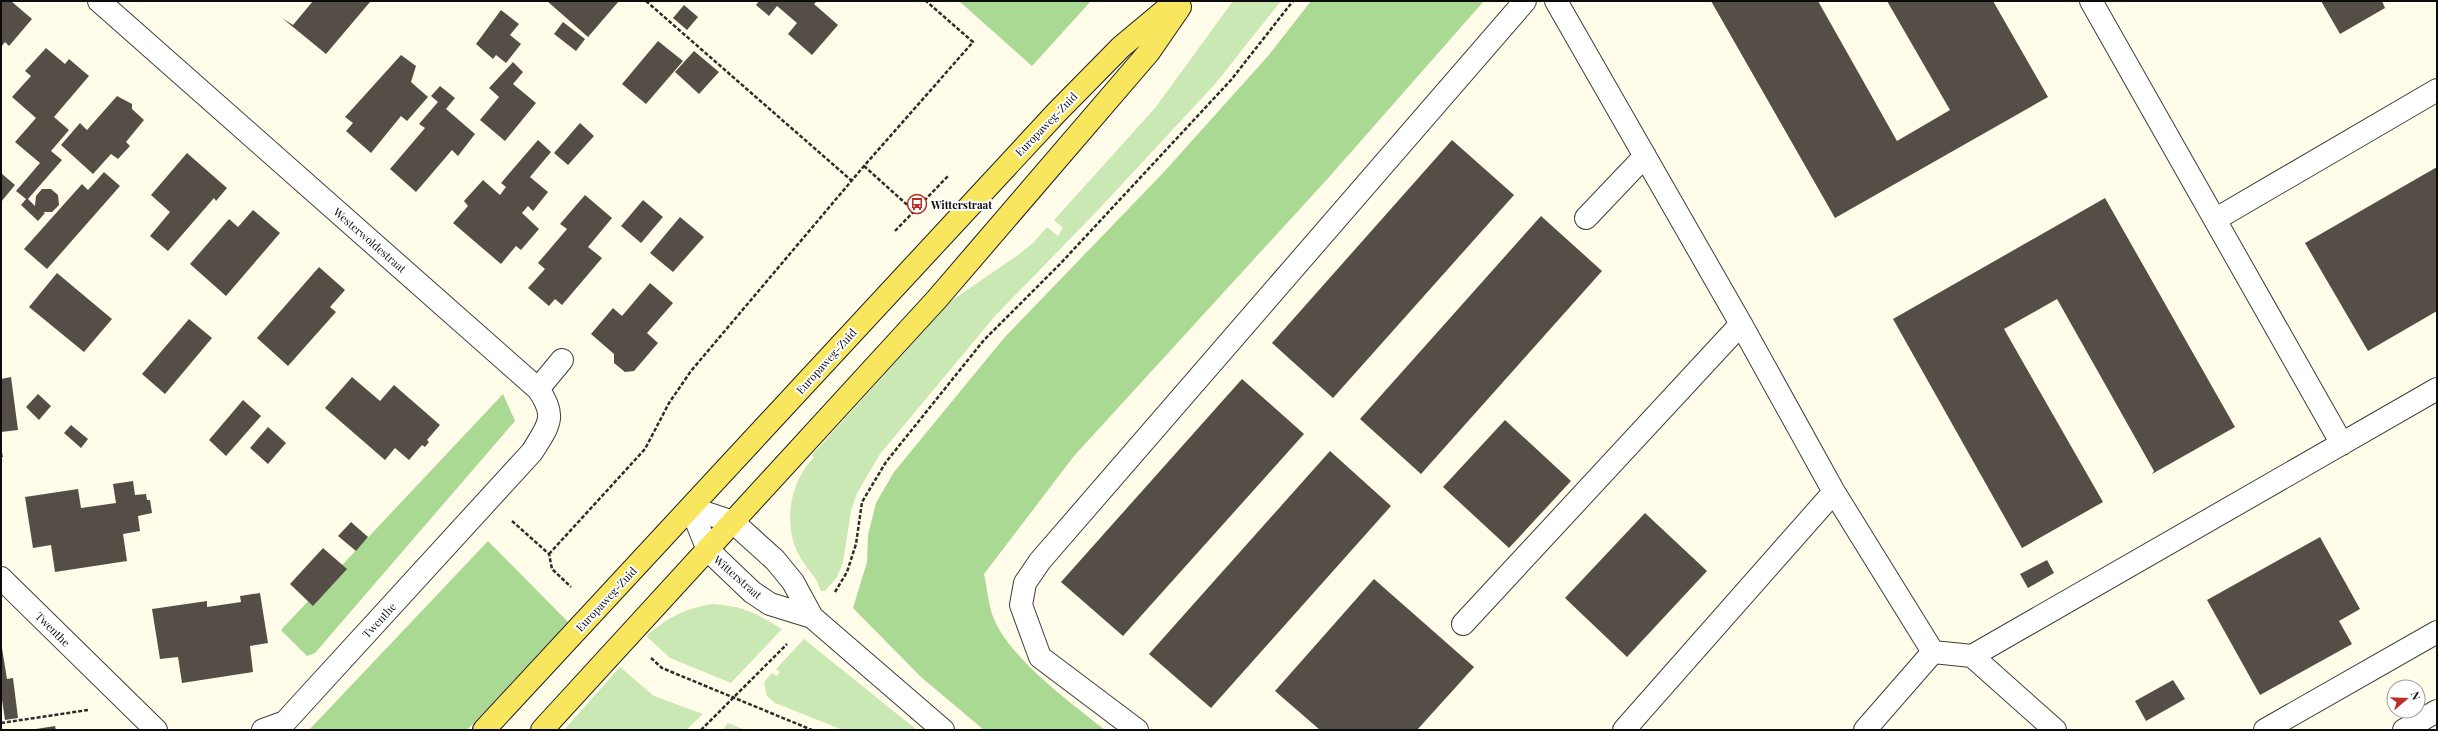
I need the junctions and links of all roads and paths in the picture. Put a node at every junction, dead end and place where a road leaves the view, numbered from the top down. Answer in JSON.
{"nodes":[{"id":1,"x":99,"y":1,"type":"edge"},
{"id":2,"x":646,"y":1,"type":"edge"},
{"id":3,"x":926,"y":1,"type":"edge"},
{"id":4,"x":1176,"y":1,"type":"edge"},
{"id":5,"x":1184,"y":1,"type":"edge"},
{"id":6,"x":1293,"y":1,"type":"edge"},
{"id":7,"x":1525,"y":1,"type":"edge"},
{"id":8,"x":1556,"y":1,"type":"edge"},
{"id":9,"x":2091,"y":1,"type":"edge"},
{"id":10,"x":2437,"y":90,"type":"edge"},
{"id":11,"x":1645,"y":156,"type":"junction"},
{"id":12,"x":864,"y":166,"type":"junction"},
{"id":13,"x":950,"y":175,"type":"dead end"},
{"id":14,"x":852,"y":182,"type":"junction"},
{"id":15,"x":914,"y":211,"type":"junction"},
{"id":16,"x":1586,"y":218,"type":"dead end"},
{"id":17,"x":2216,"y":219,"type":"junction"},
{"id":18,"x":895,"y":231,"type":"dead end"},
{"id":19,"x":1741,"y":324,"type":"junction"},
{"id":20,"x":562,"y":360,"type":"dead end"},
{"id":21,"x":538,"y":389,"type":"junction"},
{"id":22,"x":2437,"y":389,"type":"edge"},
{"id":23,"x":2342,"y":444,"type":"junction"},
{"id":24,"x":1834,"y":492,"type":"junction"},
{"id":25,"x":489,"y":501,"type":"junction"},
{"id":26,"x":692,"y":508,"type":"junction"},
{"id":27,"x":733,"y":522,"type":"junction"},
{"id":28,"x":708,"y":550,"type":"junction"},
{"id":29,"x":1,"y":578,"type":"edge"},
{"id":30,"x":812,"y":617,"type":"junction"},
{"id":31,"x":1463,"y":624,"type":"dead end"},
{"id":32,"x":2437,"y":632,"type":"edge"},
{"id":33,"x":1933,"y":652,"type":"junction"},
{"id":34,"x":1972,"y":656,"type":"junction"},
{"id":35,"x":734,"y":699,"type":"junction"},
{"id":36,"x":130,"y":704,"type":"junction"},
{"id":37,"x":2437,"y":711,"type":"edge"},
{"id":38,"x":1,"y":723,"type":"edge"},
{"id":39,"x":156,"y":730,"type":"edge"},
{"id":40,"x":263,"y":730,"type":"edge"},
{"id":41,"x":484,"y":730,"type":"edge"},
{"id":42,"x":542,"y":730,"type":"edge"},
{"id":43,"x":701,"y":730,"type":"edge"},
{"id":44,"x":812,"y":730,"type":"edge"},
{"id":45,"x":943,"y":730,"type":"edge"},
{"id":46,"x":1137,"y":730,"type":"edge"},
{"id":47,"x":1624,"y":730,"type":"edge"},
{"id":48,"x":1865,"y":730,"type":"edge"},
{"id":49,"x":2055,"y":730,"type":"edge"},
{"id":50,"x":2265,"y":730,"type":"edge"},
{"id":51,"x":2404,"y":730,"type":"edge"}],
"edges":[{"from":1,"to":21,"type":"street","name":"Westerwoldestraat"},
{"from":2,"to":14,"type":"path"},
{"from":3,"to":12,"type":"path"},
{"from":4,"to":26,"type":"main road","name":"Europaweg-Zuid"},
{"from":5,"to":27,"type":"main road"},
{"from":6,"to":30,"type":"path"},
{"from":7,"to":46,"type":"street"},
{"from":8,"to":11,"type":"street"},
{"from":9,"to":17,"type":"street"},
{"from":10,"to":17,"type":"street"},
{"from":11,"to":16,"type":"street"},
{"from":11,"to":19,"type":"street"},
{"from":12,"to":14,"type":"path"},
{"from":12,"to":15,"type":"path"},
{"from":13,"to":15,"type":"path"},
{"from":14,"to":25,"type":"path"},
{"from":15,"to":18,"type":"path"},
{"from":17,"to":23,"type":"street"},
{"from":19,"to":24,"type":"street"},
{"from":19,"to":31,"type":"street"},
{"from":20,"to":21,"type":"street"},
{"from":21,"to":25,"type":"street","name":"Westerwoldestraat"},
{"from":22,"to":23,"type":"street"},
{"from":23,"to":34,"type":"street"},
{"from":24,"to":33,"type":"street"},
{"from":24,"to":47,"type":"street"},
{"from":25,"to":40,"type":"street","name":"Twenthe"},
{"from":26,"to":27,"type":"street","name":"Witterstraat"},
{"from":26,"to":28,"type":"street","name":"Witterstraat"},
{"from":26,"to":41,"type":"main road","name":"Europaweg-Zuid"},
{"from":27,"to":28,"type":"main road"},
{"from":27,"to":30,"type":"street","name":"Witterstraat"},
{"from":28,"to":30,"type":"street","name":"Witterstraat"},
{"from":28,"to":42,"type":"main road"},
{"from":29,"to":36,"type":"street","name":"Twenthe"},
{"from":30,"to":35,"type":"path"},
{"from":30,"to":45,"type":"street","name":"Witterstraat"},
{"from":32,"to":50,"type":"street"},
{"from":33,"to":34,"type":"street"},
{"from":33,"to":48,"type":"street"},
{"from":34,"to":49,"type":"street"},
{"from":35,"to":43,"type":"path"},
{"from":35,"to":44,"type":"path"},
{"from":36,"to":38,"type":"path"},
{"from":36,"to":39,"type":"street","name":"Twenthe"},
{"from":37,"to":51,"type":"street"}]}
